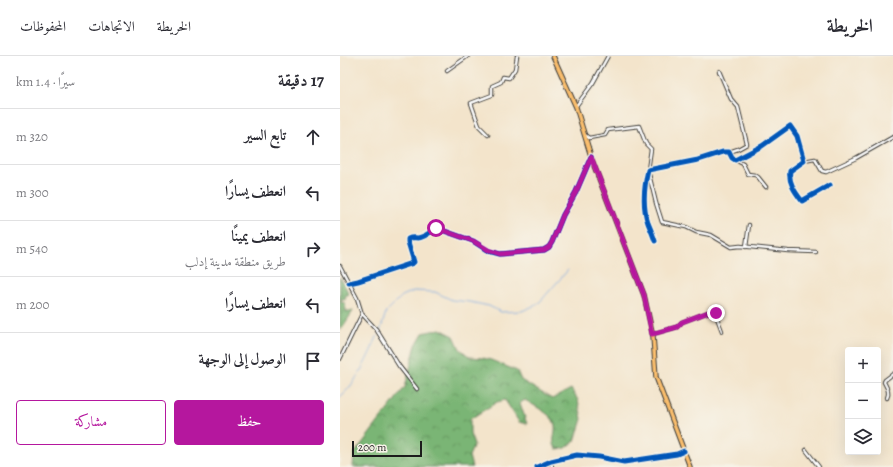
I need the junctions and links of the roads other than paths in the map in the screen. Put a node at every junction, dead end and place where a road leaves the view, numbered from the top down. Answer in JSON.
{"nodes":[{"id":1,"x":468,"y":56,"type":"edge"},
{"id":2,"x":517,"y":56,"type":"edge"},
{"id":3,"x":553,"y":56,"type":"edge"},
{"id":4,"x":608,"y":56,"type":"edge"},
{"id":5,"x":447,"y":71,"type":"dead end"},
{"id":6,"x":719,"y":71,"type":"dead end"},
{"id":7,"x":576,"y":106,"type":"junction"},
{"id":8,"x":488,"y":135,"type":"dead end"},
{"id":9,"x":584,"y":135,"type":"junction"},
{"id":10,"x":893,"y":137,"type":"edge"},
{"id":11,"x":729,"y":152,"type":"junction"},
{"id":12,"x":591,"y":157,"type":"junction"},
{"id":13,"x":735,"y":160,"type":"junction"},
{"id":14,"x":804,"y":161,"type":"junction"},
{"id":15,"x":648,"y":170,"type":"junction"},
{"id":16,"x":830,"y":185,"type":"dead end"},
{"id":17,"x":766,"y":187,"type":"dead end"},
{"id":18,"x":749,"y":225,"type":"dead end"},
{"id":19,"x":655,"y":241,"type":"dead end"},
{"id":20,"x":746,"y":247,"type":"junction"},
{"id":21,"x":816,"y":252,"type":"dead end"},
{"id":22,"x":340,"y":266,"type":"edge"},
{"id":23,"x":349,"y":283,"type":"junction"},
{"id":24,"x":362,"y":314,"type":"junction"},
{"id":25,"x":722,"y":331,"type":"dead end"},
{"id":26,"x":652,"y":334,"type":"junction"},
{"id":27,"x":340,"y":360,"type":"edge"},
{"id":28,"x":893,"y":374,"type":"edge"},
{"id":29,"x":417,"y":389,"type":"dead end"},
{"id":30,"x":887,"y":398,"type":"dead end"},
{"id":31,"x":806,"y":450,"type":"dead end"},
{"id":32,"x":684,"y":452,"type":"junction"},
{"id":33,"x":551,"y":460,"type":"junction"},
{"id":34,"x":537,"y":467,"type":"edge"},
{"id":35,"x":552,"y":467,"type":"edge"},
{"id":36,"x":690,"y":467,"type":"edge"},
{"id":37,"x":819,"y":467,"type":"edge"}],
"edges":[{"from":1,"to":5,"type":"street"},
{"from":2,"to":8,"type":"street"},
{"from":3,"to":7,"type":"main road"},
{"from":4,"to":7,"type":"street"},
{"from":6,"to":11,"type":"street"},
{"from":7,"to":9,"type":"main road"},
{"from":9,"to":12,"type":"main road"},
{"from":9,"to":15,"type":"street"},
{"from":10,"to":14,"type":"street"},
{"from":11,"to":13,"type":"street"},
{"from":11,"to":15,"type":"street"},
{"from":12,"to":23,"type":"street"},
{"from":12,"to":26,"type":"main road"},
{"from":13,"to":14,"type":"street"},
{"from":13,"to":17,"type":"street"},
{"from":14,"to":16,"type":"street"},
{"from":15,"to":19,"type":"street"},
{"from":15,"to":20,"type":"street"},
{"from":18,"to":20,"type":"street"},
{"from":20,"to":21,"type":"street"},
{"from":22,"to":23,"type":"street"},
{"from":23,"to":24,"type":"street"},
{"from":24,"to":27,"type":"street"},
{"from":24,"to":29,"type":"street"},
{"from":25,"to":26,"type":"street"},
{"from":26,"to":32,"type":"main road"},
{"from":28,"to":30,"type":"street"},
{"from":31,"to":37,"type":"street"},
{"from":32,"to":33,"type":"street"},
{"from":32,"to":36,"type":"main road"},
{"from":33,"to":34,"type":"street"},
{"from":33,"to":35,"type":"street"}]}
